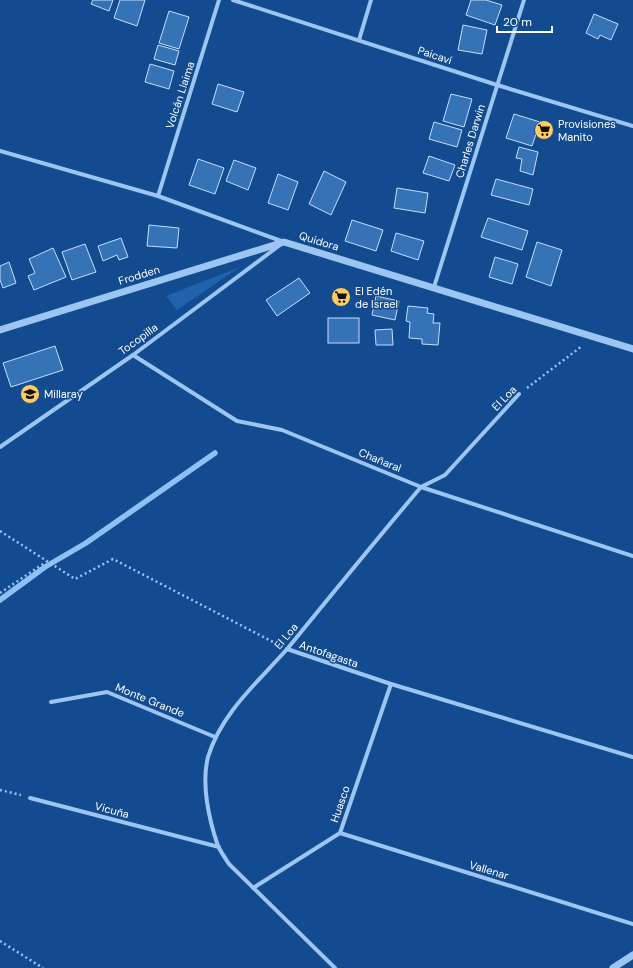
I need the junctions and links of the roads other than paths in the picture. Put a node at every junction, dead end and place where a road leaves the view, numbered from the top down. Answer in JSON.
{"nodes":[{"id":1,"x":219,"y":0,"type":"edge"},
{"id":2,"x":232,"y":0,"type":"edge"},
{"id":3,"x":371,"y":0,"type":"edge"},
{"id":4,"x":524,"y":0,"type":"edge"},
{"id":5,"x":359,"y":40,"type":"junction"},
{"id":6,"x":497,"y":85,"type":"junction"},
{"id":7,"x":633,"y":126,"type":"edge"},
{"id":8,"x":0,"y":150,"type":"edge"},
{"id":9,"x":158,"y":196,"type":"junction"},
{"id":10,"x":284,"y":242,"type":"junction"},
{"id":11,"x":434,"y":287,"type":"junction"},
{"id":12,"x":0,"y":330,"type":"edge"},
{"id":13,"x":633,"y":348,"type":"edge"},
{"id":14,"x":133,"y":355,"type":"junction"},
{"id":15,"x":519,"y":394,"type":"road end"},
{"id":16,"x":0,"y":448,"type":"edge"},
{"id":17,"x":421,"y":487,"type":"junction"},
{"id":18,"x":633,"y":556,"type":"edge"},
{"id":19,"x":286,"y":649,"type":"junction"},
{"id":20,"x":391,"y":684,"type":"junction"},
{"id":21,"x":51,"y":702,"type":"dead end"},
{"id":22,"x":215,"y":737,"type":"junction"},
{"id":23,"x":633,"y":757,"type":"edge"},
{"id":24,"x":30,"y":798,"type":"road end"},
{"id":25,"x":340,"y":833,"type":"junction"},
{"id":26,"x":219,"y":847,"type":"junction"},
{"id":27,"x":253,"y":888,"type":"junction"},
{"id":28,"x":633,"y":924,"type":"edge"},
{"id":29,"x":633,"y":955,"type":"edge"},
{"id":30,"x":335,"y":968,"type":"edge"},
{"id":31,"x":613,"y":968,"type":"edge"}],
"edges":[{"from":1,"to":9,"type":"street","name":"Volcán Llaima"},
{"from":2,"to":5,"type":"street","name":"Paicaví"},
{"from":3,"to":5,"type":"street"},
{"from":4,"to":6,"type":"street","name":"Charles Darwin"},
{"from":5,"to":6,"type":"street","name":"Paicaví"},
{"from":6,"to":7,"type":"street","name":"Paicaví"},
{"from":6,"to":11,"type":"street","name":"Charles Darwin"},
{"from":8,"to":9,"type":"street","name":"Quidora"},
{"from":9,"to":10,"type":"street","name":"Quidora"},
{"from":10,"to":11,"type":"street","name":"Quidora"},
{"from":10,"to":12,"type":"street","name":"Frodden"},
{"from":10,"to":14,"type":"street","name":"Tocopilla"},
{"from":11,"to":13,"type":"street","name":"Quidora"},
{"from":14,"to":16,"type":"street","name":"Tocopilla"},
{"from":14,"to":17,"type":"street","name":"Chañaral"},
{"from":15,"to":17,"type":"street","name":"El Loa"},
{"from":17,"to":18,"type":"street","name":"Chañaral"},
{"from":17,"to":19,"type":"street","name":"El Loa"},
{"from":19,"to":20,"type":"street","name":"Antofagasta"},
{"from":19,"to":22,"type":"street","name":"El Loa"},
{"from":20,"to":23,"type":"street","name":"Antofagasta"},
{"from":20,"to":25,"type":"street","name":"Huasco"},
{"from":21,"to":22,"type":"street","name":"Monte Grande"},
{"from":22,"to":26,"type":"street","name":"El Loa"},
{"from":24,"to":26,"type":"street","name":"Vicuña"},
{"from":25,"to":27,"type":"street","name":"Huasco"},
{"from":25,"to":28,"type":"street","name":"Vallenar"},
{"from":26,"to":27,"type":"street","name":"El Loa"},
{"from":27,"to":30,"type":"street","name":"El Loa"},
{"from":29,"to":31,"type":"street"}]}
